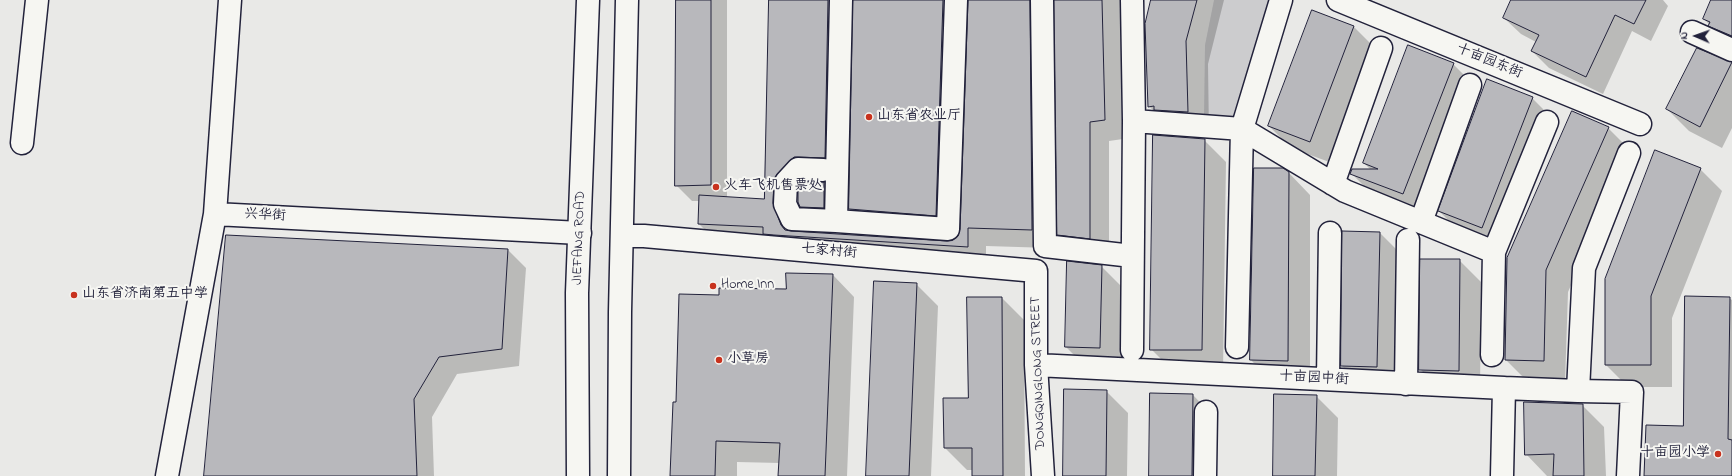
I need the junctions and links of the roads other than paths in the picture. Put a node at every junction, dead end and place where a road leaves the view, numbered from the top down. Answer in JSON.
{"nodes":[{"id":1,"x":37,"y":0,"type":"edge"},
{"id":2,"x":230,"y":0,"type":"edge"},
{"id":3,"x":588,"y":0,"type":"edge"},
{"id":4,"x":627,"y":0,"type":"edge"},
{"id":5,"x":842,"y":0,"type":"edge"},
{"id":6,"x":956,"y":0,"type":"edge"},
{"id":7,"x":1042,"y":0,"type":"edge"},
{"id":8,"x":1132,"y":0,"type":"edge"},
{"id":9,"x":1281,"y":0,"type":"edge"},
{"id":10,"x":1338,"y":0,"type":"edge"},
{"id":11,"x":1692,"y":32,"type":"dead end"},
{"id":12,"x":1381,"y":48,"type":"dead end"},
{"id":13,"x":1732,"y":50,"type":"edge"},
{"id":14,"x":1470,"y":85,"type":"dead end"},
{"id":15,"x":1134,"y":121,"type":"junction"},
{"id":16,"x":1547,"y":122,"type":"dead end"},
{"id":17,"x":1640,"y":124,"type":"dead end"},
{"id":18,"x":1242,"y":130,"type":"junction"},
{"id":19,"x":22,"y":143,"type":"dead end"},
{"id":20,"x":1629,"y":153,"type":"dead end"},
{"id":21,"x":824,"y":170,"type":"dead end"},
{"id":22,"x":1334,"y":184,"type":"junction"},
{"id":23,"x":215,"y":214,"type":"junction"},
{"id":24,"x":836,"y":221,"type":"junction"},
{"id":25,"x":1421,"y":222,"type":"junction"},
{"id":26,"x":580,"y":233,"type":"junction"},
{"id":27,"x":1330,"y":233,"type":"dead end"},
{"id":28,"x":623,"y":236,"type":"junction"},
{"id":29,"x":1408,"y":240,"type":"dead end"},
{"id":30,"x":1494,"y":252,"type":"junction"},
{"id":31,"x":1132,"y":256,"type":"junction"},
{"id":32,"x":1036,"y":270,"type":"joint"},
{"id":33,"x":1237,"y":346,"type":"dead end"},
{"id":34,"x":1132,"y":350,"type":"dead end"},
{"id":35,"x":1492,"y":355,"type":"dead end"},
{"id":36,"x":1036,"y":365,"type":"junction"},
{"id":37,"x":1328,"y":380,"type":"junction"},
{"id":38,"x":1406,"y":384,"type":"junction"},
{"id":39,"x":1504,"y":388,"type":"junction"},
{"id":40,"x":1578,"y":391,"type":"junction"},
{"id":41,"x":1206,"y":412,"type":"dead end"},
{"id":42,"x":167,"y":476,"type":"edge"},
{"id":43,"x":578,"y":476,"type":"edge"},
{"id":44,"x":619,"y":476,"type":"edge"},
{"id":45,"x":1043,"y":476,"type":"edge"},
{"id":46,"x":1205,"y":476,"type":"edge"},
{"id":47,"x":1502,"y":476,"type":"edge"},
{"id":48,"x":1628,"y":476,"type":"edge"}],
"edges":[{"from":1,"to":19,"type":"street"},
{"from":2,"to":23,"type":"street"},
{"from":3,"to":26,"type":"street","name":"JIEFANG ROAD"},
{"from":4,"to":28,"type":"street"},
{"from":5,"to":24,"type":"street"},
{"from":6,"to":24,"type":"street"},
{"from":7,"to":31,"type":"street"},
{"from":8,"to":15,"type":"street"},
{"from":9,"to":18,"type":"street"},
{"from":10,"to":17,"type":"street","name":"十亩园东街"},
{"from":11,"to":13,"type":"street"},
{"from":12,"to":22,"type":"street"},
{"from":14,"to":25,"type":"street"},
{"from":15,"to":18,"type":"street"},
{"from":15,"to":31,"type":"street"},
{"from":16,"to":30,"type":"street"},
{"from":18,"to":22,"type":"street"},
{"from":18,"to":33,"type":"street"},
{"from":20,"to":40,"type":"street"},
{"from":21,"to":24,"type":"street"},
{"from":22,"to":25,"type":"street"},
{"from":23,"to":26,"type":"street","name":"兴华街"},
{"from":23,"to":42,"type":"street"},
{"from":25,"to":30,"type":"street"},
{"from":26,"to":43,"type":"street","name":"JIEFANG ROAD"},
{"from":27,"to":37,"type":"street"},
{"from":28,"to":32,"type":"street","name":"七家村街"},
{"from":28,"to":44,"type":"street"},
{"from":29,"to":38,"type":"street"},
{"from":30,"to":35,"type":"street"},
{"from":31,"to":34,"type":"street"},
{"from":32,"to":36,"type":"street","name":"DONGQINGLONG STREET"},
{"from":36,"to":37,"type":"street","name":"十亩园中街"},
{"from":36,"to":45,"type":"street","name":"DONGQINGLONG STREET"},
{"from":37,"to":38,"type":"street","name":"十亩园中街"},
{"from":38,"to":39,"type":"street","name":"十亩园中街"},
{"from":39,"to":40,"type":"street"},
{"from":39,"to":47,"type":"street"},
{"from":40,"to":48,"type":"street"},
{"from":41,"to":46,"type":"street"}]}
